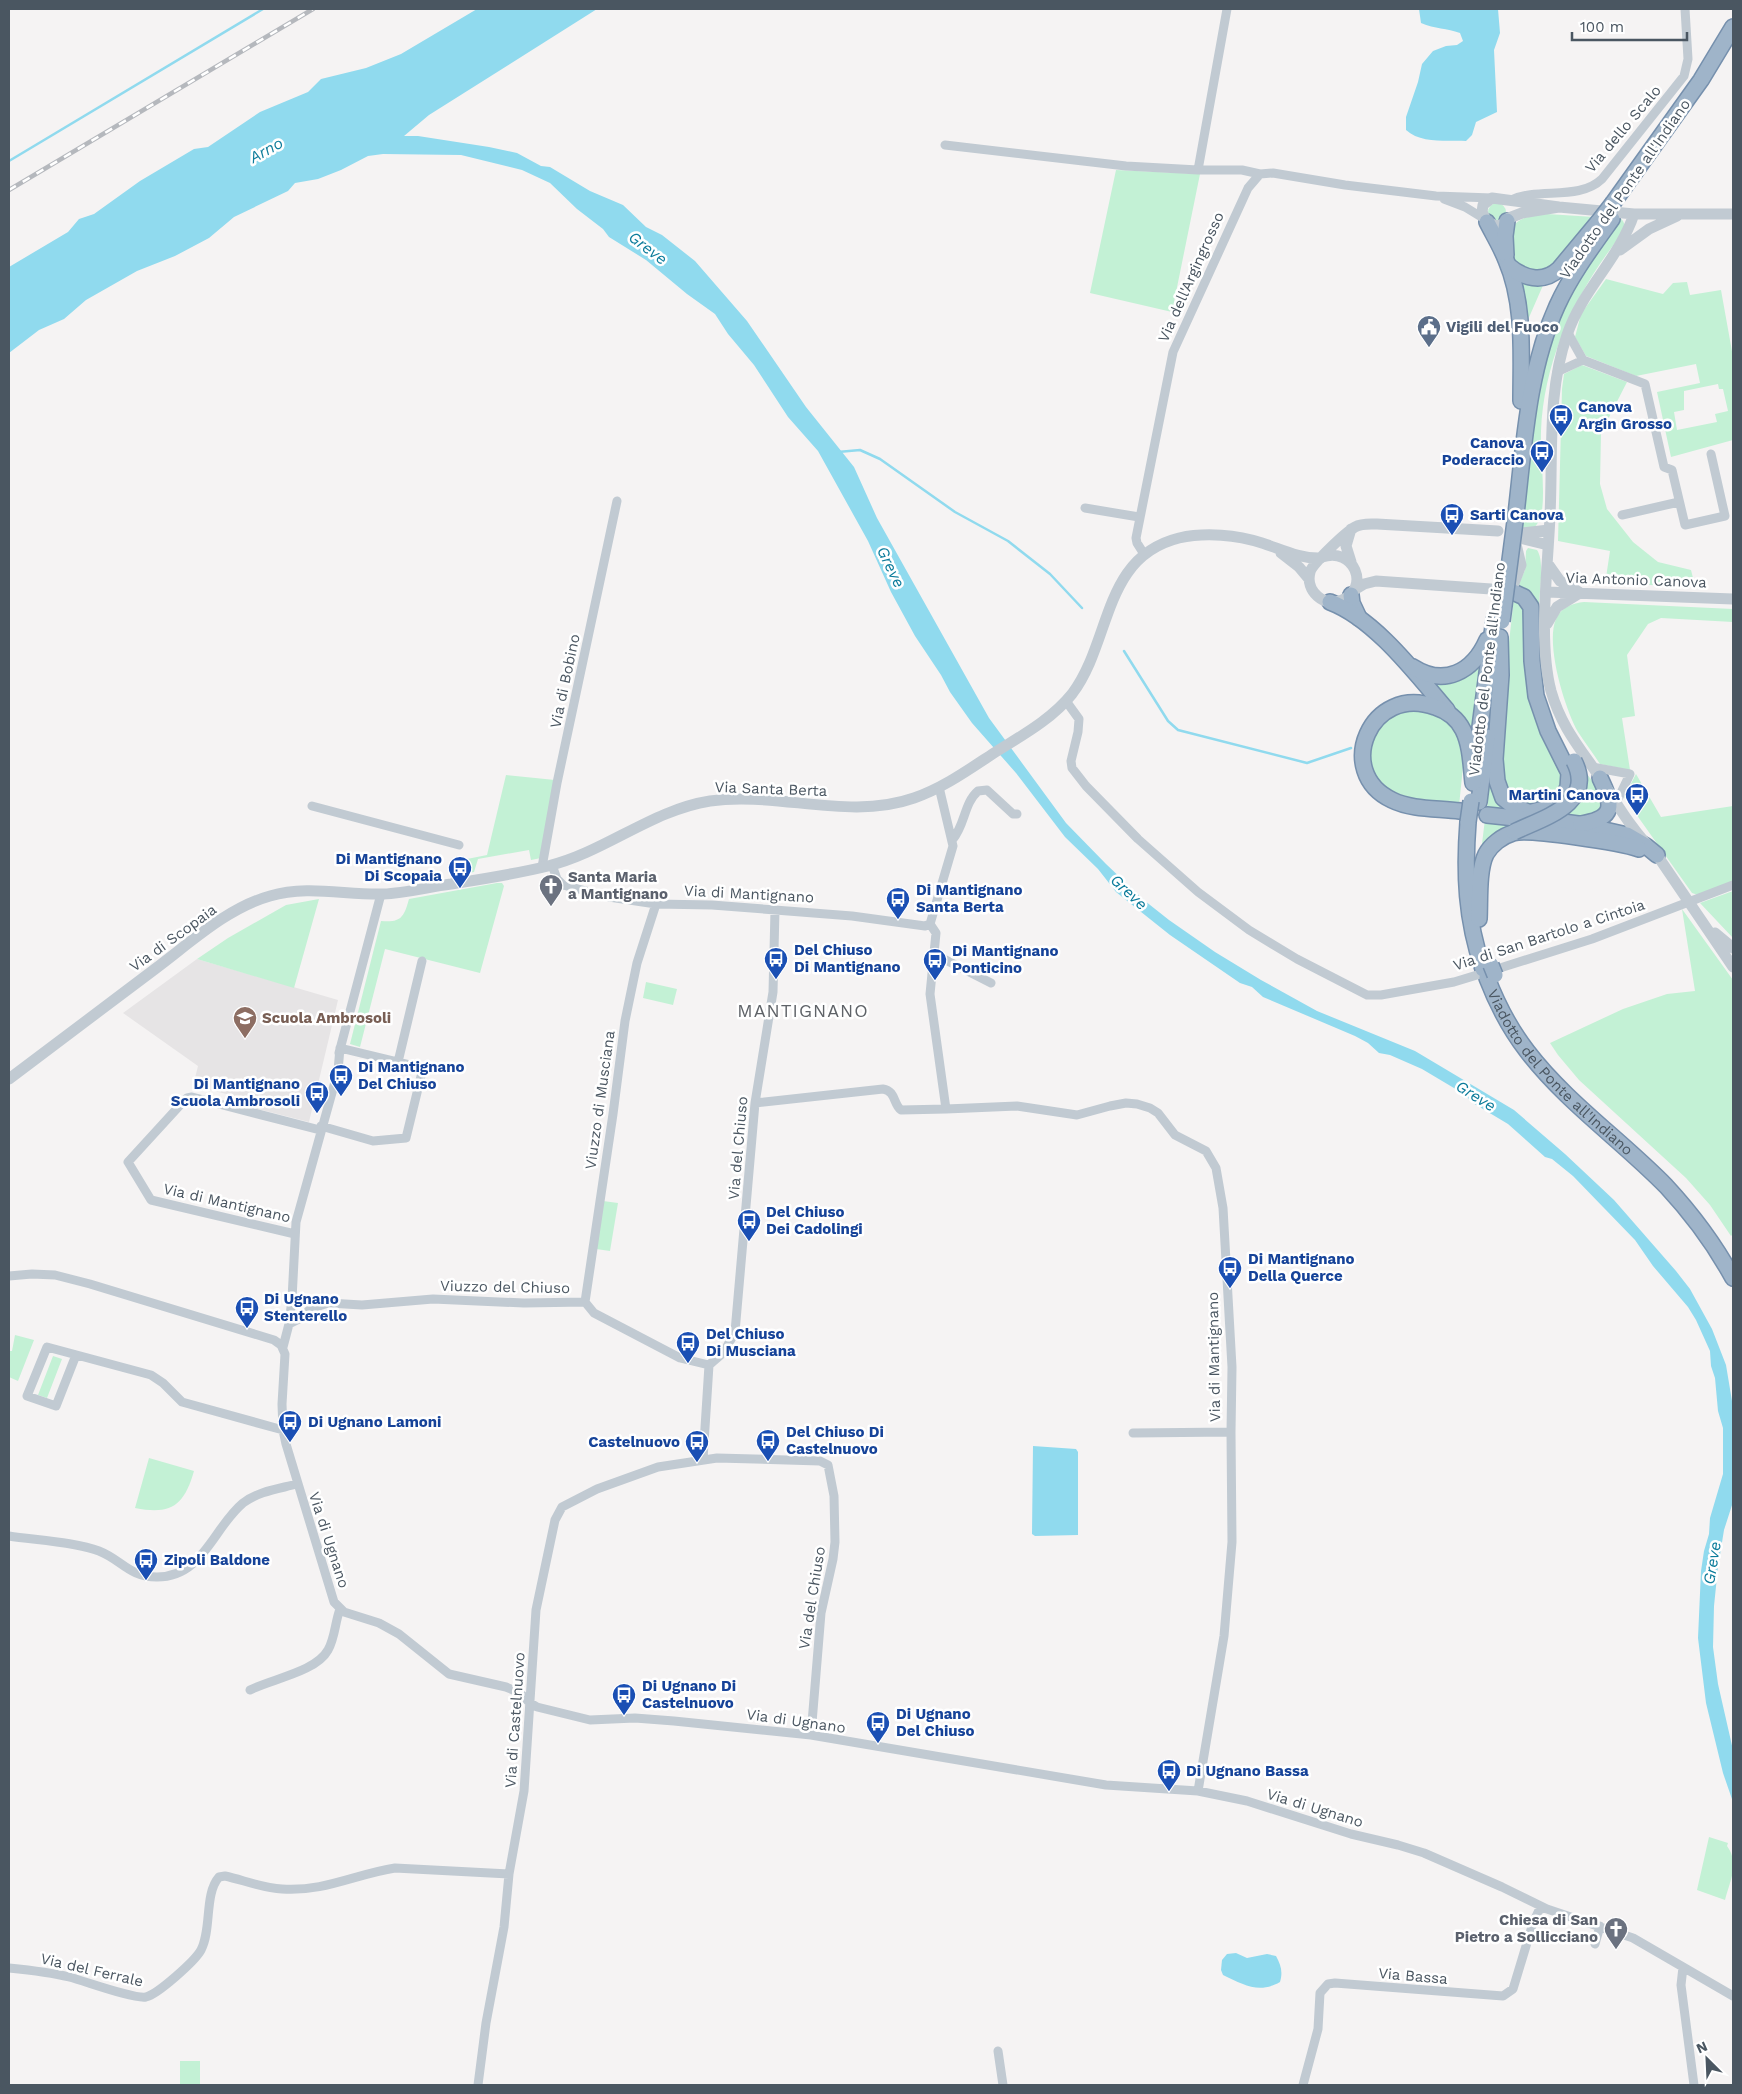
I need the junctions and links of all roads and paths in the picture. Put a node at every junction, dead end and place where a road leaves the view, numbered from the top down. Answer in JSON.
{"nodes":[{"id":1,"x":1227,"y":9,"type":"edge"},
{"id":2,"x":1685,"y":9,"type":"edge"},
{"id":3,"x":1733,"y":27,"type":"edge"},
{"id":4,"x":1733,"y":46,"type":"edge"},
{"id":5,"x":945,"y":145,"type":"dead end"},
{"id":6,"x":1198,"y":170,"type":"junction"},
{"id":7,"x":1260,"y":174,"type":"junction"},
{"id":8,"x":1436,"y":196,"type":"junction"},
{"id":9,"x":1492,"y":198,"type":"junction"},
{"id":10,"x":1511,"y":200,"type":"junction"},
{"id":11,"x":1559,"y":207,"type":"junction"},
{"id":12,"x":1623,"y":208,"type":"junction"},
{"id":13,"x":1649,"y":214,"type":"junction"},
{"id":14,"x":1686,"y":214,"type":"junction"},
{"id":15,"x":1733,"y":214,"type":"edge"},
{"id":16,"x":1508,"y":219,"type":"junction"},
{"id":17,"x":1485,"y":220,"type":"junction"},
{"id":18,"x":1606,"y":220,"type":"junction"},
{"id":19,"x":1631,"y":241,"type":"junction"},
{"id":20,"x":1617,"y":252,"type":"junction"},
{"id":21,"x":1507,"y":262,"type":"junction"},
{"id":22,"x":1568,"y":332,"type":"junction"},
{"id":23,"x":1583,"y":360,"type":"junction"},
{"id":24,"x":1557,"y":372,"type":"junction"},
{"id":25,"x":1521,"y":401,"type":"junction"},
{"id":26,"x":1711,"y":454,"type":"dead end"},
{"id":27,"x":617,"y":501,"type":"dead end"},
{"id":28,"x":1679,"y":502,"type":"junction"},
{"id":29,"x":1085,"y":508,"type":"dead end"},
{"id":30,"x":1512,"y":514,"type":"junction"},
{"id":31,"x":1622,"y":515,"type":"dead end"},
{"id":32,"x":1139,"y":517,"type":"junction"},
{"id":33,"x":1351,"y":529,"type":"junction"},
{"id":34,"x":1549,"y":530,"type":"junction"},
{"id":35,"x":1498,"y":533,"type":"dead end"},
{"id":36,"x":1519,"y":539,"type":"junction"},
{"id":37,"x":1548,"y":545,"type":"junction"},
{"id":38,"x":1274,"y":548,"type":"junction"},
{"id":39,"x":1144,"y":554,"type":"junction"},
{"id":40,"x":1321,"y":557,"type":"junction"},
{"id":41,"x":1352,"y":564,"type":"junction"},
{"id":42,"x":1548,"y":564,"type":"junction"},
{"id":43,"x":1309,"y":579,"type":"junction"},
{"id":44,"x":1376,"y":581,"type":"junction"},
{"id":45,"x":1491,"y":589,"type":"dead end"},
{"id":46,"x":1511,"y":591,"type":"joint"},
{"id":47,"x":1352,"y":592,"type":"junction"},
{"id":48,"x":1547,"y":592,"type":"junction"},
{"id":49,"x":1580,"y":593,"type":"junction"},
{"id":50,"x":1733,"y":599,"type":"edge"},
{"id":51,"x":1330,"y":602,"type":"junction"},
{"id":52,"x":1359,"y":618,"type":"junction"},
{"id":53,"x":1497,"y":627,"type":"junction"},
{"id":54,"x":1545,"y":628,"type":"junction"},
{"id":55,"x":1404,"y":660,"type":"junction"},
{"id":56,"x":1533,"y":671,"type":"junction"},
{"id":57,"x":1066,"y":701,"type":"junction"},
{"id":58,"x":1448,"y":711,"type":"junction"},
{"id":59,"x":1596,"y":772,"type":"junction"},
{"id":60,"x":1473,"y":783,"type":"junction"},
{"id":61,"x":939,"y":787,"type":"junction"},
{"id":62,"x":1619,"y":797,"type":"junction"},
{"id":63,"x":312,"y":806,"type":"dead end"},
{"id":64,"x":1474,"y":812,"type":"junction"},
{"id":65,"x":1532,"y":812,"type":"junction"},
{"id":66,"x":1017,"y":814,"type":"dead end"},
{"id":67,"x":1548,"y":820,"type":"junction"},
{"id":68,"x":1578,"y":824,"type":"junction"},
{"id":69,"x":1514,"y":832,"type":"junction"},
{"id":70,"x":953,"y":839,"type":"junction"},
{"id":71,"x":459,"y":845,"type":"dead end"},
{"id":72,"x":1660,"y":859,"type":"junction"},
{"id":73,"x":547,"y":866,"type":"junction"},
{"id":74,"x":1733,"y":885,"type":"edge"},
{"id":75,"x":381,"y":894,"type":"junction"},
{"id":76,"x":1688,"y":901,"type":"junction"},
{"id":77,"x":656,"y":904,"type":"junction"},
{"id":78,"x":775,"y":910,"type":"junction"},
{"id":79,"x":1480,"y":919,"type":"junction"},
{"id":80,"x":930,"y":924,"type":"junction"},
{"id":81,"x":1706,"y":926,"type":"junction"},
{"id":82,"x":1733,"y":948,"type":"edge"},
{"id":83,"x":934,"y":954,"type":"junction"},
{"id":84,"x":422,"y":961,"type":"dead end"},
{"id":85,"x":1733,"y":967,"type":"edge"},
{"id":86,"x":1491,"y":971,"type":"junction"},
{"id":87,"x":991,"y":982,"type":"dead end"},
{"id":88,"x":340,"y":1048,"type":"junction"},
{"id":89,"x":398,"y":1062,"type":"junction"},
{"id":90,"x":9,"y":1079,"type":"edge"},
{"id":91,"x":755,"y":1103,"type":"junction"},
{"id":92,"x":946,"y":1110,"type":"junction"},
{"id":93,"x":321,"y":1128,"type":"junction"},
{"id":94,"x":295,"y":1234,"type":"junction"},
{"id":95,"x":1733,"y":1260,"type":"edge"},
{"id":96,"x":9,"y":1276,"type":"edge"},
{"id":97,"x":1733,"y":1278,"type":"edge"},
{"id":98,"x":585,"y":1302,"type":"junction"},
{"id":99,"x":289,"y":1324,"type":"junction"},
{"id":100,"x":283,"y":1347,"type":"junction"},
{"id":101,"x":76,"y":1355,"type":"junction"},
{"id":102,"x":709,"y":1365,"type":"junction"},
{"id":103,"x":283,"y":1430,"type":"junction"},
{"id":104,"x":1230,"y":1432,"type":"junction"},
{"id":105,"x":1133,"y":1433,"type":"dead end"},
{"id":106,"x":702,"y":1459,"type":"junction"},
{"id":107,"x":297,"y":1484,"type":"junction"},
{"id":108,"x":9,"y":1536,"type":"edge"},
{"id":109,"x":340,"y":1609,"type":"junction"},
{"id":110,"x":250,"y":1690,"type":"dead end"},
{"id":111,"x":529,"y":1702,"type":"junction"},
{"id":112,"x":811,"y":1735,"type":"junction"},
{"id":113,"x":1198,"y":1791,"type":"junction"},
{"id":114,"x":509,"y":1874,"type":"junction"},
{"id":115,"x":1541,"y":1906,"type":"junction"},
{"id":116,"x":1600,"y":1926,"type":"junction"},
{"id":117,"x":1596,"y":1944,"type":"dead end"},
{"id":118,"x":1684,"y":1967,"type":"junction"},
{"id":119,"x":9,"y":1968,"type":"edge"},
{"id":120,"x":1733,"y":1996,"type":"edge"},
{"id":121,"x":998,"y":2051,"type":"dead end"},
{"id":122,"x":478,"y":2085,"type":"edge"},
{"id":123,"x":1003,"y":2085,"type":"edge"},
{"id":124,"x":1303,"y":2085,"type":"edge"},
{"id":125,"x":1694,"y":2085,"type":"edge"}],
"edges":[{"from":1,"to":6,"type":"street"},
{"from":2,"to":10,"type":"street","name":"Via dello Scalo"},
{"from":3,"to":12,"type":"highway","name":"Viadotto del Ponte all'Indiano"},
{"from":4,"to":12,"type":"highway","name":"Viadotto del Ponte all'Indiano"},
{"from":5,"to":6,"type":"street"},
{"from":6,"to":7,"type":"street"},
{"from":7,"to":8,"type":"street"},
{"from":7,"to":32,"type":"street","name":"Via dell'Argingrosso"},
{"from":8,"to":9,"type":"street"},
{"from":8,"to":17,"type":"street"},
{"from":9,"to":10,"type":"street"},
{"from":9,"to":17,"type":"street"},
{"from":10,"to":11,"type":"street"},
{"from":10,"to":16,"type":"street"},
{"from":11,"to":12,"type":"street"},
{"from":11,"to":16,"type":"street"},
{"from":12,"to":13,"type":"street"},
{"from":12,"to":18,"type":"highway","name":"Viadotto del Ponte all'Indiano","bridge":true},
{"from":12,"to":20,"type":"street","name":"Via Antonio Canova"},
{"from":13,"to":14,"type":"street"},
{"from":13,"to":19,"type":"street","name":"Via Antonio Canova"},
{"from":14,"to":15,"type":"street"},
{"from":14,"to":19,"type":"street","name":"Via Antonio Canova"},
{"from":16,"to":17,"type":"street"},
{"from":16,"to":21,"type":"highway"},
{"from":17,"to":21,"type":"highway"},
{"from":18,"to":21,"type":"highway"},
{"from":18,"to":25,"type":"highway","name":"Viadotto del Ponte all'Indiano"},
{"from":18,"to":30,"type":"highway","name":"Viadotto del Ponte all'Indiano"},
{"from":19,"to":20,"type":"street","name":"Via Antonio Canova"},
{"from":20,"to":22,"type":"street","name":"Via Antonio Canova"},
{"from":21,"to":25,"type":"highway"},
{"from":22,"to":23,"type":"street"},
{"from":22,"to":24,"type":"street","name":"Via Antonio Canova"},
{"from":23,"to":24,"type":"street"},
{"from":23,"to":28,"type":"street"},
{"from":24,"to":34,"type":"street","name":"Via Antonio Canova"},
{"from":25,"to":30,"type":"highway","name":"Viadotto del Ponte all'Indiano"},
{"from":26,"to":28,"type":"street"},
{"from":27,"to":73,"type":"street","name":"Via di Bobino"},
{"from":28,"to":31,"type":"street"},
{"from":29,"to":32,"type":"street"},
{"from":30,"to":53,"type":"highway","name":"Viadotto del Ponte all'Indiano","bridge":true},
{"from":32,"to":39,"type":"street","name":"Via dell'Argingrosso"},
{"from":33,"to":35,"type":"street"},
{"from":33,"to":40,"type":"street"},
{"from":33,"to":41,"type":"street"},
{"from":34,"to":36,"type":"street"},
{"from":34,"to":37,"type":"street","name":"Via Antonio Canova"},
{"from":36,"to":37,"type":"street"},
{"from":36,"to":46,"type":"street"},
{"from":37,"to":42,"type":"street","name":"Via Antonio Canova"},
{"from":38,"to":39,"type":"street"},
{"from":38,"to":40,"type":"street"},
{"from":38,"to":43,"type":"street"},
{"from":39,"to":57,"type":"street","name":"Via Santa Berta"},
{"from":40,"to":41,"type":"street"},
{"from":40,"to":43,"type":"street"},
{"from":41,"to":44,"type":"street"},
{"from":41,"to":47,"type":"street"},
{"from":42,"to":48,"type":"street","name":"Via Antonio Canova"},
{"from":42,"to":49,"type":"street"},
{"from":43,"to":51,"type":"street"},
{"from":44,"to":45,"type":"street"},
{"from":44,"to":47,"type":"street"},
{"from":46,"to":56,"type":"highway"},
{"from":47,"to":51,"type":"street"},
{"from":47,"to":52,"type":"highway"},
{"from":48,"to":49,"type":"street","name":"Via Antonio Canova"},
{"from":48,"to":54,"type":"street"},
{"from":49,"to":50,"type":"street","name":"Via Antonio Canova"},
{"from":49,"to":54,"type":"street"},
{"from":51,"to":52,"type":"highway"},
{"from":52,"to":55,"type":"highway"},
{"from":53,"to":55,"type":"highway"},
{"from":53,"to":60,"type":"highway","name":"Viadotto del Ponte all'Indiano"},
{"from":53,"to":64,"type":"highway","name":"Viadotto del Ponte all'Indiano"},
{"from":53,"to":65,"type":"highway"},
{"from":54,"to":59,"type":"street"},
{"from":55,"to":58,"type":"highway"},
{"from":56,"to":65,"type":"highway"},
{"from":56,"to":69,"type":"highway","bridge":true},
{"from":57,"to":61,"type":"street","name":"Via Santa Berta"},
{"from":57,"to":86,"type":"street","name":"Via di San Bartolo a Cintoia"},
{"from":58,"to":60,"type":"highway"},
{"from":58,"to":64,"type":"highway"},
{"from":59,"to":62,"type":"street"},
{"from":59,"to":62,"type":"street"},
{"from":59,"to":68,"type":"highway"},
{"from":59,"to":72,"type":"street"},
{"from":60,"to":64,"type":"highway","name":"Viadotto del Ponte all'Indiano"},
{"from":61,"to":70,"type":"street"},
{"from":61,"to":73,"type":"street","name":"Via Santa Berta"},
{"from":62,"to":72,"type":"street"},
{"from":63,"to":71,"type":"street"},
{"from":64,"to":67,"type":"highway"},
{"from":64,"to":79,"type":"highway","name":"Viadotto del Ponte all'Indiano"},
{"from":64,"to":86,"type":"highway","name":"Viadotto del Ponte all'Indiano"},
{"from":65,"to":67,"type":"highway"},
{"from":66,"to":70,"type":"street"},
{"from":67,"to":68,"type":"highway"},
{"from":68,"to":72,"type":"highway"},
{"from":69,"to":72,"type":"highway"},
{"from":69,"to":79,"type":"highway"},
{"from":70,"to":80,"type":"street"},
{"from":72,"to":76,"type":"street"},
{"from":73,"to":75,"type":"street"},
{"from":73,"to":77,"type":"street","name":"Via di Mantignano"},
{"from":74,"to":76,"type":"street","name":"Via di San Bartolo a Cintoia"},
{"from":75,"to":88,"type":"street","name":"Via di Mantignano"},
{"from":75,"to":90,"type":"street","name":"Via di Scopaia"},
{"from":76,"to":81,"type":"street"},
{"from":76,"to":86,"type":"street","name":"Via di San Bartolo a Cintoia"},
{"from":77,"to":78,"type":"street","name":"Via di Mantignano"},
{"from":77,"to":98,"type":"street","name":"Viuzzo di Musciana"},
{"from":78,"to":80,"type":"street","name":"Via di Mantignano"},
{"from":78,"to":91,"type":"street","name":"Via del Chiuso"},
{"from":79,"to":86,"type":"highway","name":"Viadotto del Ponte all'Indiano"},
{"from":80,"to":83,"type":"street"},
{"from":81,"to":82,"type":"street"},
{"from":81,"to":85,"type":"street"},
{"from":83,"to":87,"type":"street"},
{"from":83,"to":92,"type":"street"},
{"from":84,"to":89,"type":"street"},
{"from":86,"to":95,"type":"highway","name":"Viadotto del Ponte all'Indiano"},
{"from":86,"to":97,"type":"highway","name":"Viadotto del Ponte all'Indiano"},
{"from":88,"to":89,"type":"street","name":"Via di Mantignano"},
{"from":88,"to":93,"type":"street","name":"Via di Mantignano"},
{"from":89,"to":93,"type":"street","name":"Via di Mantignano"},
{"from":91,"to":92,"type":"street","name":"Via di Mantignano"},
{"from":91,"to":102,"type":"street","name":"Via del Chiuso"},
{"from":92,"to":104,"type":"street","name":"Via di Mantignano"},
{"from":93,"to":94,"type":"street","name":"Via di Mantignano"},
{"from":93,"to":94,"type":"street","name":"Via di Mantignano"},
{"from":94,"to":99,"type":"street","name":"Via di Mantignano"},
{"from":96,"to":100,"type":"street"},
{"from":98,"to":99,"type":"street","name":"Viuzzo del Chiuso"},
{"from":98,"to":102,"type":"street","name":"Viuzzo del Chiuso"},
{"from":99,"to":100,"type":"street","name":"Via di Mantignano"},
{"from":100,"to":103,"type":"street","name":"Via di Ugnano"},
{"from":101,"to":101,"type":"street"},
{"from":101,"to":103,"type":"street"},
{"from":102,"to":106,"type":"street"},
{"from":103,"to":107,"type":"street","name":"Via di Ugnano"},
{"from":104,"to":105,"type":"street"},
{"from":104,"to":113,"type":"street","name":"Via di Mantignano"},
{"from":106,"to":111,"type":"street","name":"Via di Castelnuovo"},
{"from":106,"to":112,"type":"street","name":"Via del Chiuso"},
{"from":107,"to":108,"type":"street"},
{"from":107,"to":109,"type":"street","name":"Via di Ugnano"},
{"from":109,"to":110,"type":"street"},
{"from":109,"to":111,"type":"street","name":"Via di Ugnano"},
{"from":111,"to":112,"type":"street","name":"Via di Ugnano"},
{"from":111,"to":114,"type":"street","name":"Via di Castelnuovo"},
{"from":112,"to":113,"type":"street","name":"Via di Ugnano"},
{"from":113,"to":115,"type":"street","name":"Via di Ugnano"},
{"from":114,"to":119,"type":"street","name":"Via del Ferrale"},
{"from":114,"to":122,"type":"street","name":"Via di Castelnuovo"},
{"from":115,"to":116,"type":"street","name":"Via di Ugnano"},
{"from":115,"to":124,"type":"street","name":"Via Bassa"},
{"from":116,"to":117,"type":"street"},
{"from":116,"to":118,"type":"street","name":"Via di Ugnano"},
{"from":118,"to":120,"type":"street","name":"Via di Ugnano"},
{"from":118,"to":125,"type":"street"},
{"from":121,"to":123,"type":"street"}]}
